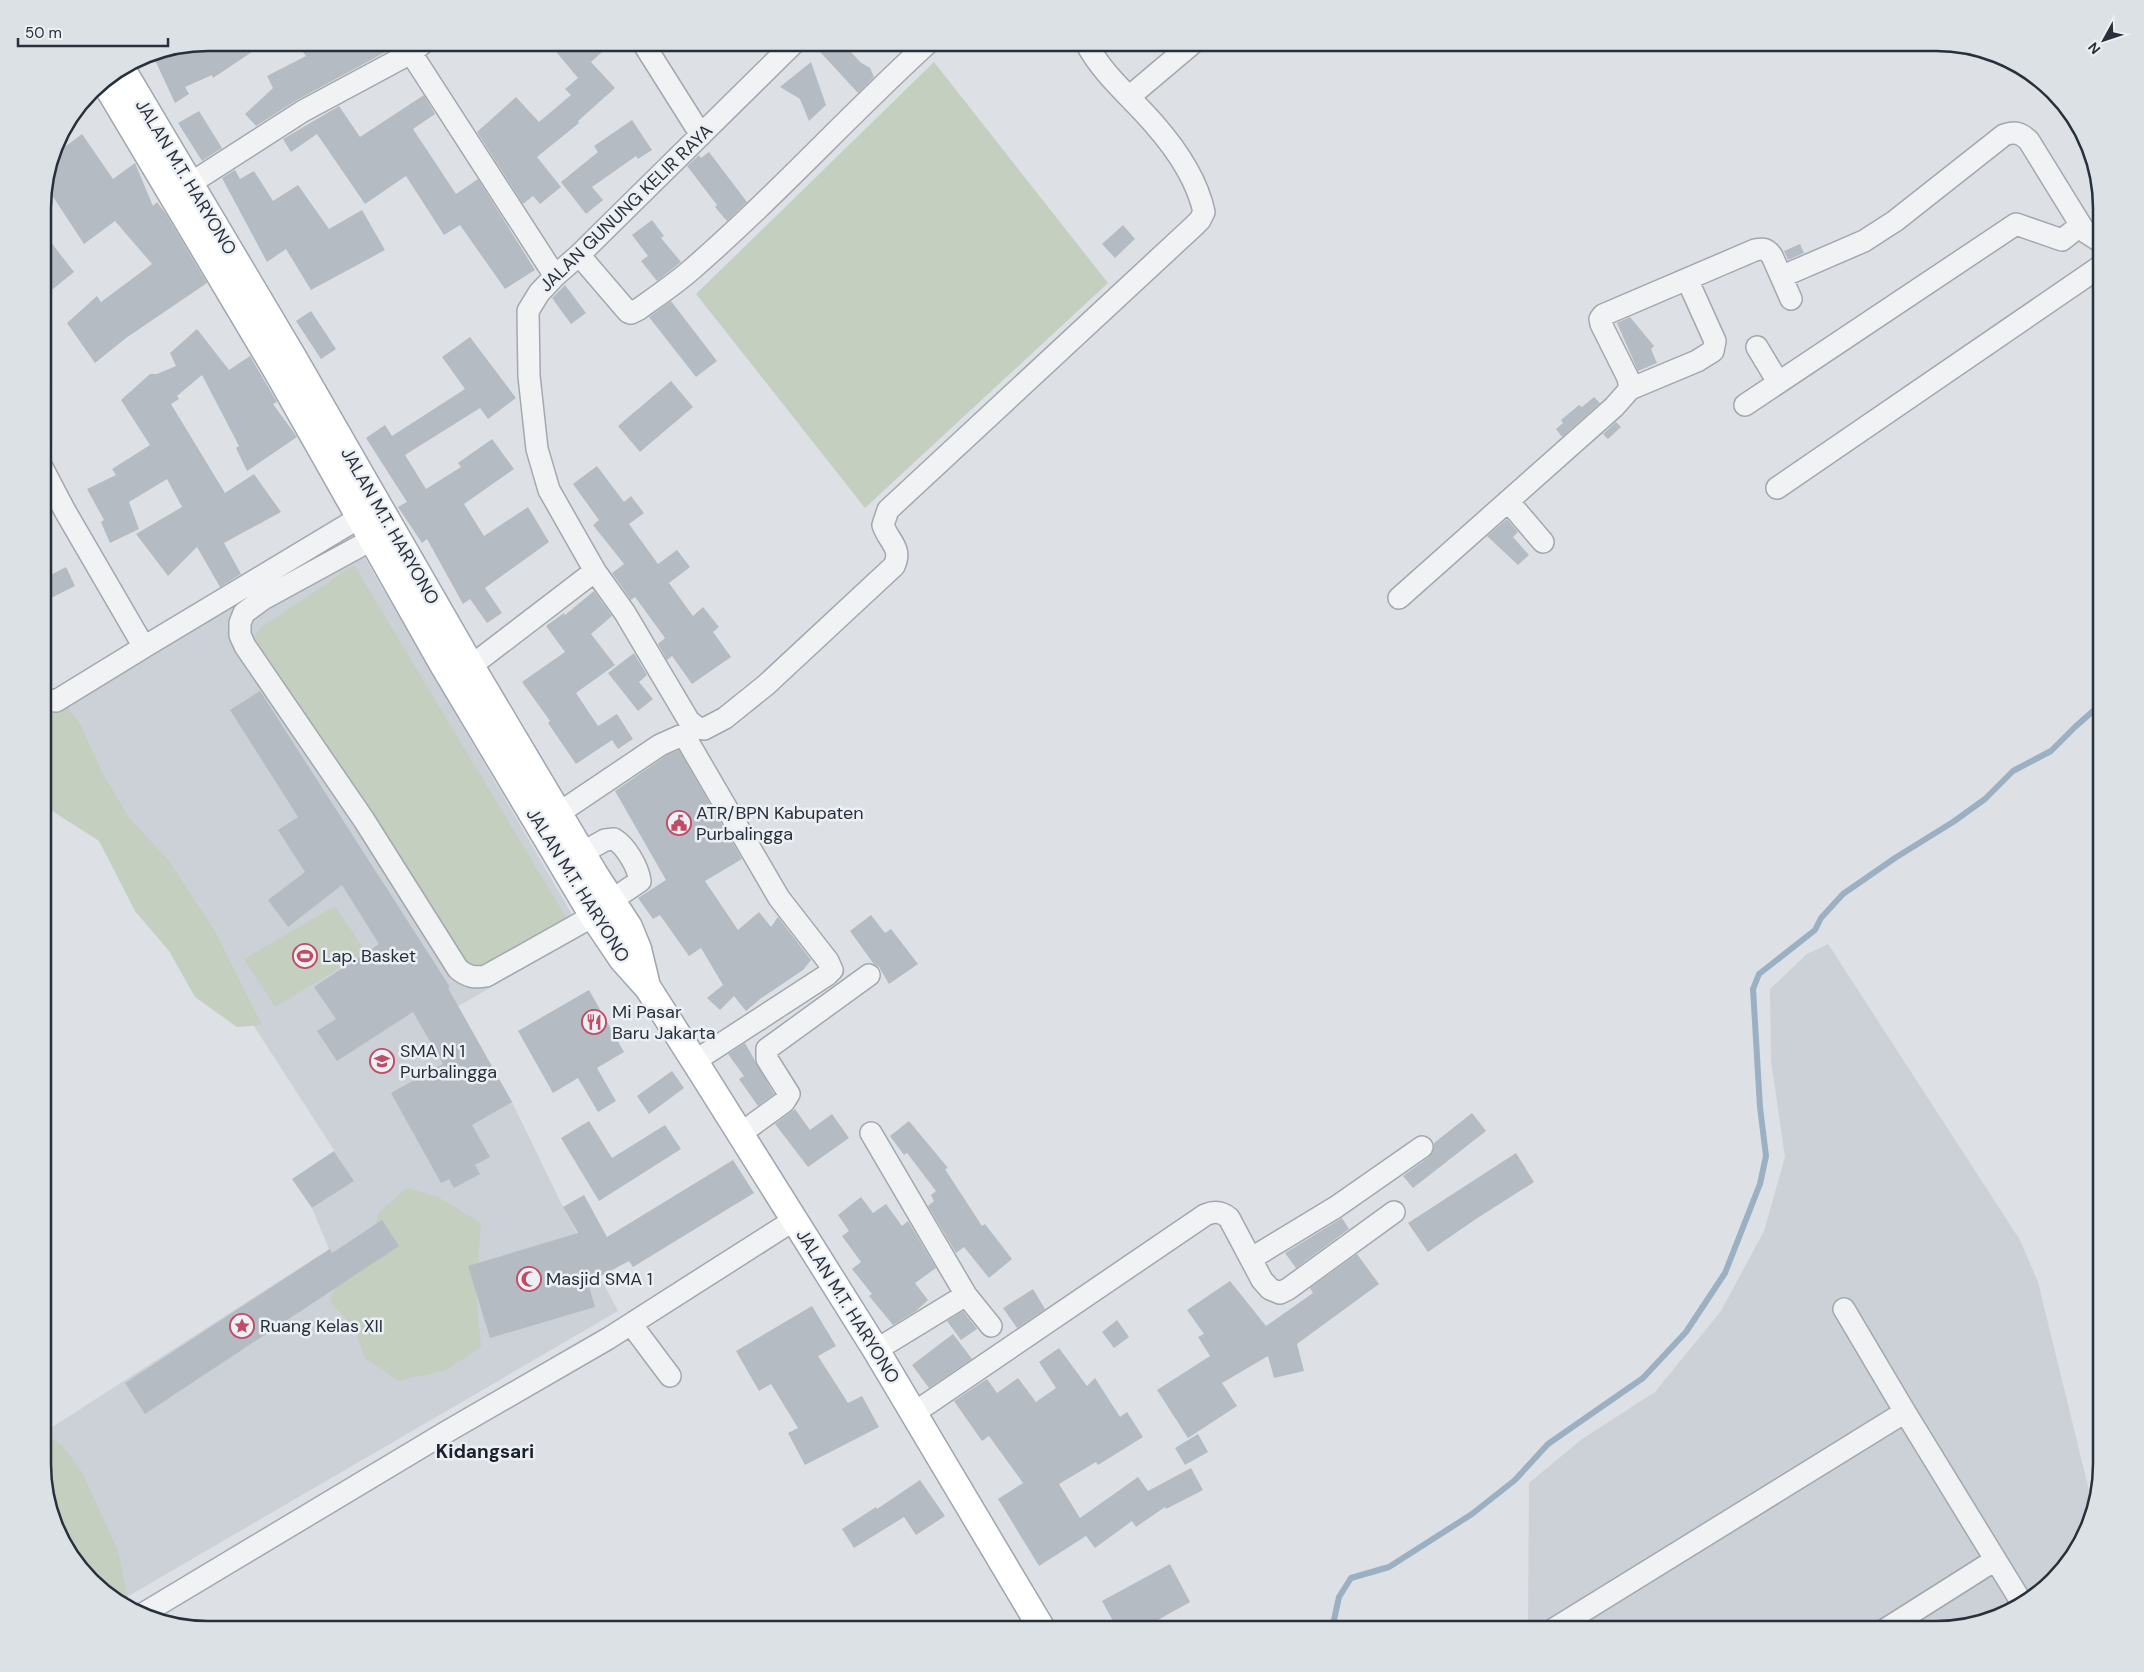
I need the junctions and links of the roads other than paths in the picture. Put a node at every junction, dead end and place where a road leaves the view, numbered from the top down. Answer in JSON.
{"nodes":[{"id":1,"x":412,"y":51,"type":"edge"},
{"id":2,"x":419,"y":51,"type":"edge"},
{"id":3,"x":649,"y":51,"type":"edge"},
{"id":4,"x":782,"y":51,"type":"edge"},
{"id":5,"x":918,"y":51,"type":"edge"},
{"id":6,"x":1092,"y":51,"type":"edge"},
{"id":7,"x":1183,"y":51,"type":"edge"},
{"id":8,"x":126,"y":75,"type":"edge"},
{"id":9,"x":108,"y":88,"type":"edge"},
{"id":10,"x":1135,"y":92,"type":"junction"},
{"id":11,"x":701,"y":134,"type":"junction"},
{"id":12,"x":190,"y":184,"type":"junction"},
{"id":13,"x":2080,"y":225,"type":"junction"},
{"id":14,"x":2093,"y":237,"type":"edge"},
{"id":15,"x":579,"y":255,"type":"junction"},
{"id":16,"x":2093,"y":272,"type":"edge"},
{"id":17,"x":555,"y":276,"type":"junction"},
{"id":18,"x":1783,"y":276,"type":"junction"},
{"id":19,"x":1687,"y":279,"type":"junction"},
{"id":20,"x":1791,"y":299,"type":"dead end"},
{"id":21,"x":1757,"y":347,"type":"dead end"},
{"id":22,"x":1778,"y":382,"type":"junction"},
{"id":23,"x":1630,"y":389,"type":"junction"},
{"id":24,"x":1745,"y":404,"type":"dead end"},
{"id":25,"x":52,"y":486,"type":"edge"},
{"id":26,"x":1777,"y":488,"type":"dead end"},
{"id":27,"x":1508,"y":501,"type":"junction"},
{"id":28,"x":369,"y":511,"type":"junction"},
{"id":29,"x":373,"y":539,"type":"junction"},
{"id":30,"x":1543,"y":542,"type":"dead end"},
{"id":31,"x":594,"y":571,"type":"junction"},
{"id":32,"x":1399,"y":598,"type":"dead end"},
{"id":33,"x":144,"y":647,"type":"junction"},
{"id":34,"x":472,"y":666,"type":"junction"},
{"id":35,"x":52,"y":700,"type":"edge"},
{"id":36,"x":691,"y":731,"type":"junction"},
{"id":37,"x":559,"y":813,"type":"junction"},
{"id":38,"x":582,"y":853,"type":"junction"},
{"id":39,"x":602,"y":908,"type":"junction"},
{"id":40,"x":869,"y":976,"type":"dead end"},
{"id":41,"x":695,"y":1061,"type":"junction"},
{"id":42,"x":740,"y":1134,"type":"junction"},
{"id":43,"x":871,"y":1134,"type":"dead end"},
{"id":44,"x":1422,"y":1147,"type":"dead end"},
{"id":45,"x":1394,"y":1212,"type":"dead end"},
{"id":46,"x":794,"y":1220,"type":"junction"},
{"id":47,"x":1252,"y":1258,"type":"junction"},
{"id":48,"x":966,"y":1295,"type":"junction"},
{"id":49,"x":1844,"y":1309,"type":"dead end"},
{"id":50,"x":632,"y":1324,"type":"junction"},
{"id":51,"x":991,"y":1326,"type":"dead end"},
{"id":52,"x":876,"y":1350,"type":"junction"},
{"id":53,"x":670,"y":1376,"type":"dead end"},
{"id":54,"x":1905,"y":1412,"type":"junction"},
{"id":55,"x":914,"y":1413,"type":"junction"},
{"id":56,"x":1995,"y":1560,"type":"junction"},
{"id":57,"x":2018,"y":1597,"type":"edge"},
{"id":58,"x":149,"y":1609,"type":"edge"},
{"id":59,"x":1037,"y":1621,"type":"edge"},
{"id":60,"x":1568,"y":1621,"type":"edge"},
{"id":61,"x":1900,"y":1621,"type":"edge"}],
"edges":[{"from":1,"to":12,"type":"street"},
{"from":2,"to":17,"type":"street"},
{"from":3,"to":11,"type":"street"},
{"from":4,"to":11,"type":"street","name":"JALAN GUNUNG KELIR RAYA"},
{"from":5,"to":15,"type":"street"},
{"from":6,"to":10,"type":"street"},
{"from":7,"to":10,"type":"street"},
{"from":8,"to":12,"type":"main road","name":"JALAN M.T. HARYONO"},
{"from":9,"to":28,"type":"main road","name":"JALAN M.T. HARYONO"},
{"from":10,"to":36,"type":"street"},
{"from":11,"to":15,"type":"street","name":"JALAN GUNUNG KELIR RAYA"},
{"from":12,"to":28,"type":"main road","name":"JALAN M.T. HARYONO"},
{"from":13,"to":14,"type":"street"},
{"from":13,"to":18,"type":"street"},
{"from":13,"to":22,"type":"street"},
{"from":15,"to":17,"type":"street","name":"JALAN GUNUNG KELIR RAYA"},
{"from":16,"to":26,"type":"street"},
{"from":17,"to":31,"type":"street","name":"JALAN GUNUNG KELIR RAYA"},
{"from":18,"to":19,"type":"street"},
{"from":18,"to":20,"type":"street"},
{"from":19,"to":23,"type":"street"},
{"from":19,"to":23,"type":"street"},
{"from":21,"to":22,"type":"street"},
{"from":22,"to":24,"type":"street"},
{"from":23,"to":27,"type":"street"},
{"from":25,"to":33,"type":"street"},
{"from":27,"to":30,"type":"street"},
{"from":27,"to":32,"type":"street"},
{"from":28,"to":29,"type":"main road","name":"JALAN M.T. HARYONO"},
{"from":28,"to":33,"type":"street"},
{"from":28,"to":34,"type":"main road","name":"JALAN M.T. HARYONO"},
{"from":29,"to":39,"type":"main road","name":"JALAN M.T. HARYONO"},
{"from":29,"to":39,"type":"street"},
{"from":31,"to":34,"type":"street"},
{"from":31,"to":36,"type":"street","name":"JALAN GUNUNG KELIR RAYA"},
{"from":33,"to":35,"type":"street"},
{"from":34,"to":37,"type":"main road","name":"JALAN M.T. HARYONO"},
{"from":36,"to":37,"type":"street"},
{"from":36,"to":41,"type":"street","name":"JALAN GUNUNG KELIR RAYA"},
{"from":37,"to":38,"type":"main road","name":"JALAN M.T. HARYONO"},
{"from":38,"to":39,"type":"main road","name":"JALAN M.T. HARYONO"},
{"from":38,"to":39,"type":"street"},
{"from":39,"to":41,"type":"main road","name":"JALAN M.T. HARYONO"},
{"from":40,"to":42,"type":"street"},
{"from":41,"to":42,"type":"main road","name":"JALAN M.T. HARYONO"},
{"from":42,"to":46,"type":"main road","name":"JALAN M.T. HARYONO"},
{"from":43,"to":48,"type":"street"},
{"from":44,"to":47,"type":"street"},
{"from":45,"to":47,"type":"street"},
{"from":46,"to":50,"type":"street"},
{"from":46,"to":52,"type":"main road","name":"JALAN M.T. HARYONO"},
{"from":47,"to":55,"type":"street"},
{"from":48,"to":51,"type":"street"},
{"from":48,"to":52,"type":"street"},
{"from":49,"to":54,"type":"street"},
{"from":50,"to":53,"type":"street"},
{"from":50,"to":58,"type":"street"},
{"from":52,"to":55,"type":"main road","name":"JALAN M.T. HARYONO"},
{"from":54,"to":56,"type":"street"},
{"from":54,"to":60,"type":"street"},
{"from":55,"to":59,"type":"main road","name":"JALAN M.T. HARYONO"},
{"from":56,"to":57,"type":"street"},
{"from":56,"to":61,"type":"street"}]}
